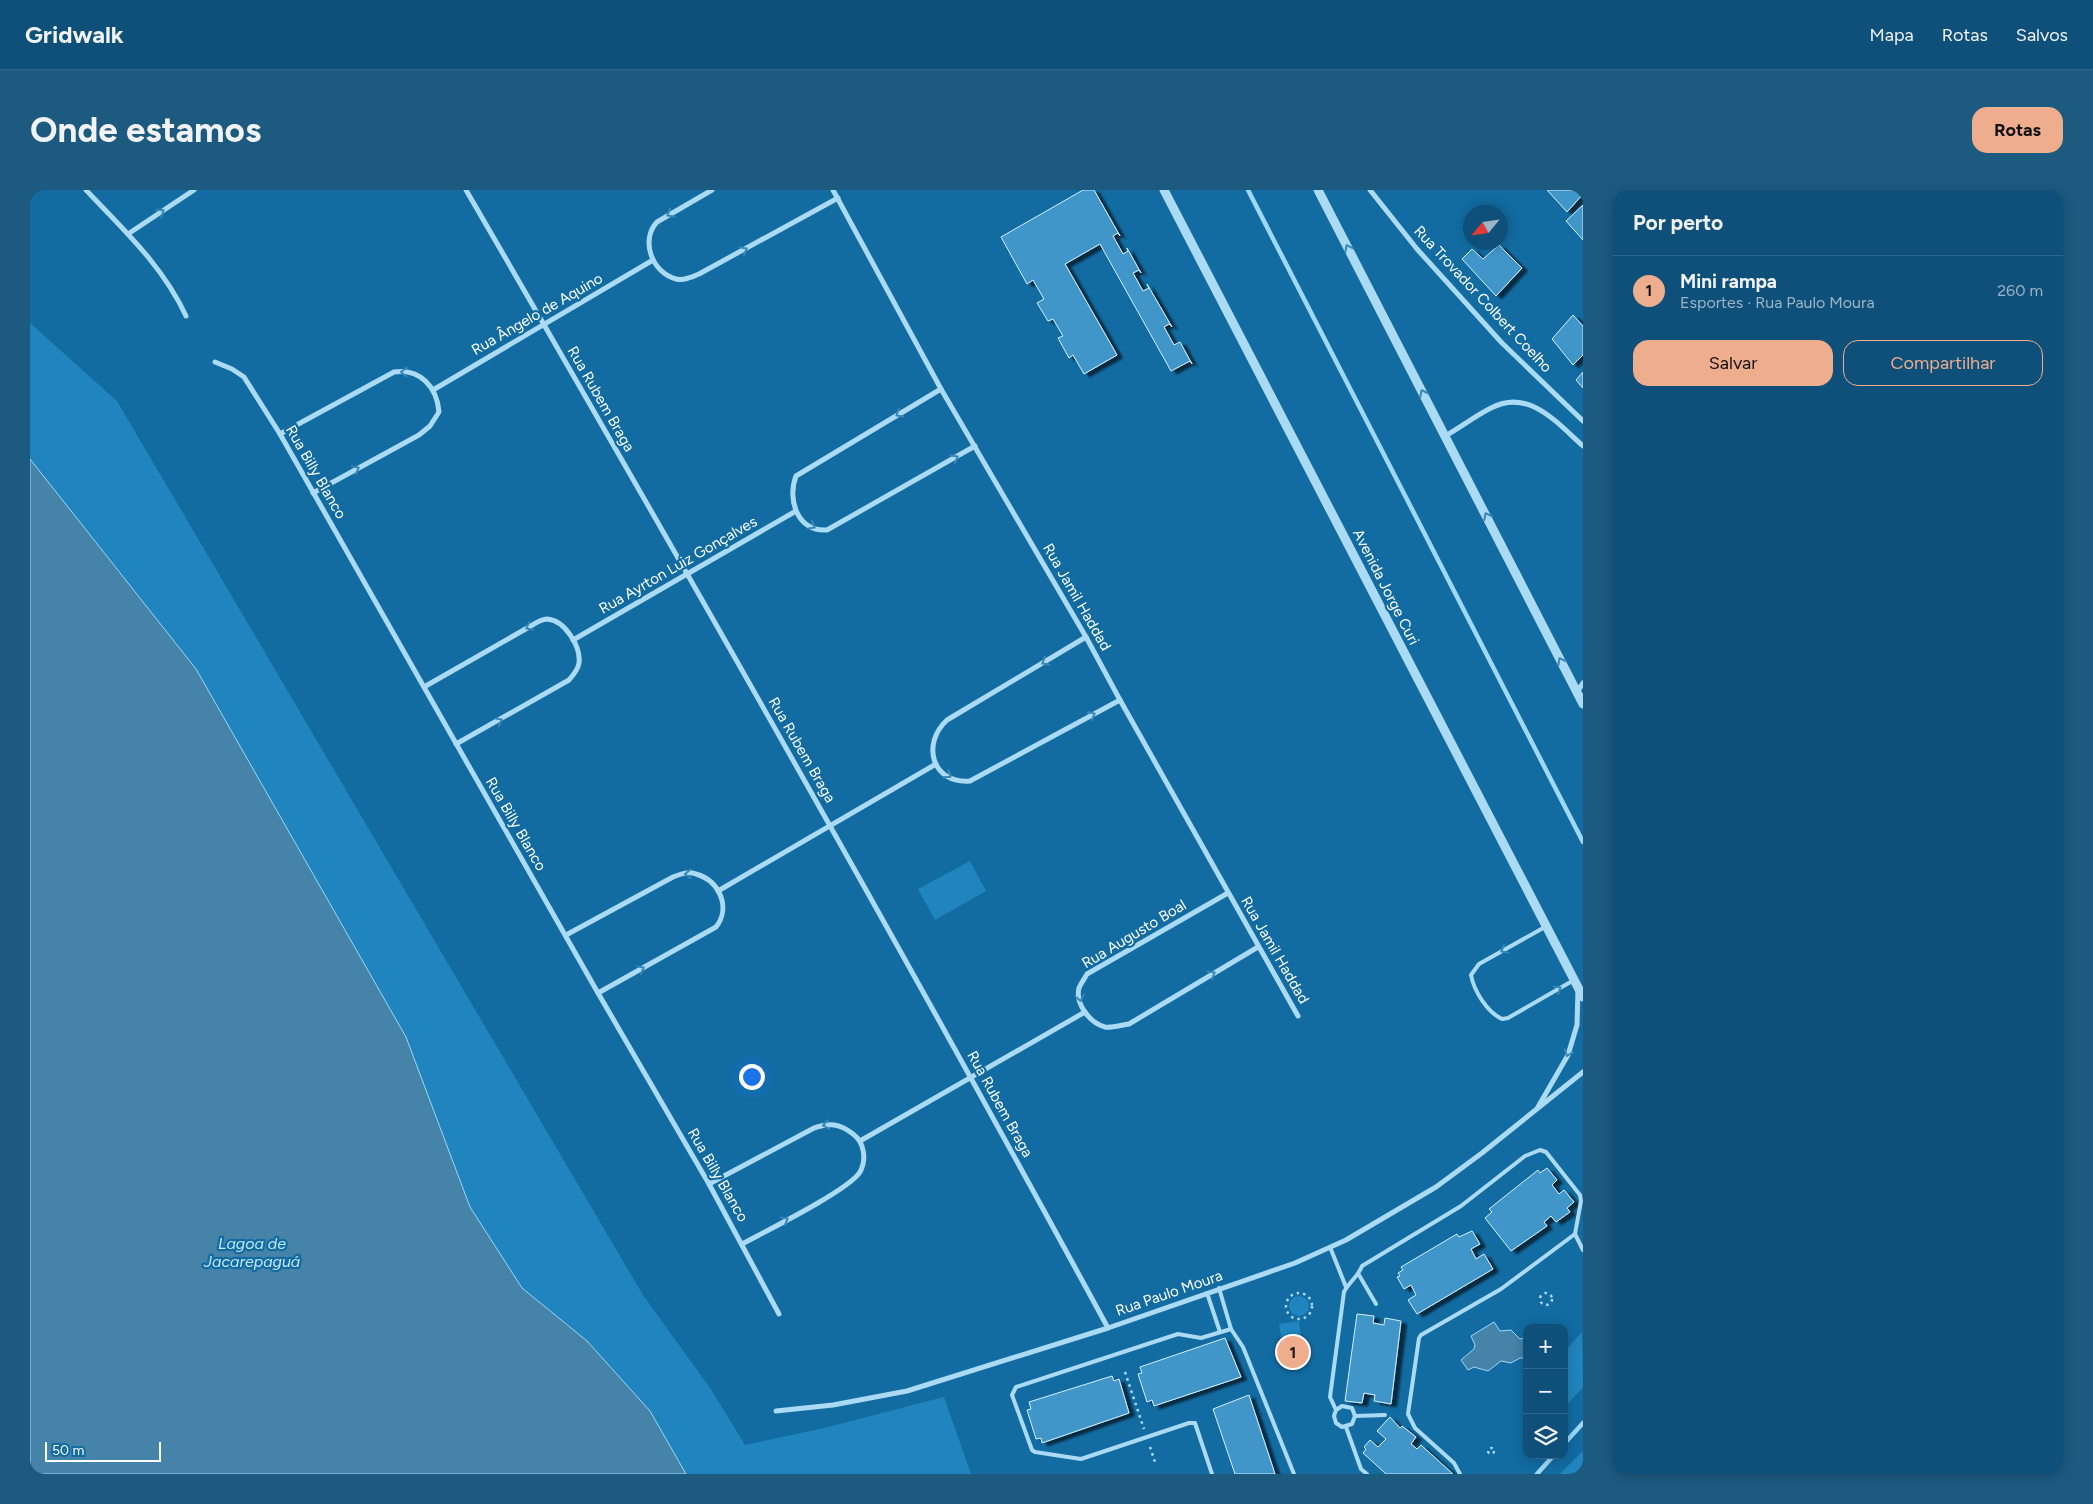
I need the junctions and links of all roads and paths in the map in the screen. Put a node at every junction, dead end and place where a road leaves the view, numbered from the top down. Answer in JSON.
{"nodes":[{"id":1,"x":86,"y":190,"type":"edge"},
{"id":2,"x":194,"y":190,"type":"edge"},
{"id":3,"x":466,"y":190,"type":"edge"},
{"id":4,"x":712,"y":190,"type":"edge"},
{"id":5,"x":833,"y":190,"type":"edge"},
{"id":6,"x":1164,"y":190,"type":"edge"},
{"id":7,"x":1318,"y":190,"type":"edge"},
{"id":8,"x":1370,"y":190,"type":"edge"},
{"id":9,"x":838,"y":198,"type":"junction"},
{"id":10,"x":128,"y":234,"type":"junction"},
{"id":11,"x":654,"y":260,"type":"junction"},
{"id":12,"x":186,"y":316,"type":"dead end"},
{"id":13,"x":544,"y":324,"type":"junction"},
{"id":14,"x":215,"y":362,"type":"dead end"},
{"id":15,"x":433,"y":390,"type":"junction"},
{"id":16,"x":941,"y":390,"type":"junction"},
{"id":17,"x":1583,"y":420,"type":"edge"},
{"id":18,"x":280,"y":434,"type":"junction"},
{"id":19,"x":1445,"y":436,"type":"junction"},
{"id":20,"x":975,"y":446,"type":"junction"},
{"id":21,"x":1583,"y":446,"type":"edge"},
{"id":22,"x":313,"y":492,"type":"junction"},
{"id":23,"x":796,"y":510,"type":"junction"},
{"id":24,"x":688,"y":574,"type":"junction"},
{"id":25,"x":1086,"y":637,"type":"junction"},
{"id":26,"x":573,"y":640,"type":"junction"},
{"id":27,"x":1583,"y":683,"type":"edge"},
{"id":28,"x":424,"y":687,"type":"junction"},
{"id":29,"x":1577,"y":692,"type":"junction"},
{"id":30,"x":1120,"y":700,"type":"junction"},
{"id":31,"x":1583,"y":704,"type":"edge"},
{"id":32,"x":456,"y":744,"type":"junction"},
{"id":33,"x":936,"y":764,"type":"junction"},
{"id":34,"x":831,"y":825,"type":"junction"},
{"id":35,"x":718,"y":892,"type":"junction"},
{"id":36,"x":1228,"y":893,"type":"junction"},
{"id":37,"x":1547,"y":926,"type":"junction"},
{"id":38,"x":566,"y":935,"type":"junction"},
{"id":39,"x":1258,"y":947,"type":"junction"},
{"id":40,"x":1578,"y":988,"type":"edge"},
{"id":41,"x":598,"y":993,"type":"junction"},
{"id":42,"x":1085,"y":1012,"type":"junction"},
{"id":43,"x":1298,"y":1016,"type":"dead end"},
{"id":44,"x":1583,"y":1072,"type":"edge"},
{"id":45,"x":971,"y":1077,"type":"junction"},
{"id":46,"x":1535,"y":1112,"type":"junction"},
{"id":47,"x":860,"y":1141,"type":"junction"},
{"id":48,"x":709,"y":1184,"type":"junction"},
{"id":49,"x":1582,"y":1201,"type":"edge"},
{"id":50,"x":1575,"y":1234,"type":"junction"},
{"id":51,"x":742,"y":1244,"type":"junction"},
{"id":52,"x":1330,"y":1247,"type":"junction"},
{"id":53,"x":1583,"y":1250,"type":"edge"},
{"id":54,"x":1359,"y":1275,"type":"junction"},
{"id":55,"x":1346,"y":1287,"type":"junction"},
{"id":56,"x":1219,"y":1288,"type":"junction"},
{"id":57,"x":1207,"y":1293,"type":"junction"},
{"id":58,"x":1542,"y":1294,"type":"joint"},
{"id":59,"x":1289,"y":1298,"type":"joint"},
{"id":60,"x":1376,"y":1304,"type":"dead end"},
{"id":61,"x":780,"y":1314,"type":"dead end"},
{"id":62,"x":1108,"y":1328,"type":"junction"},
{"id":63,"x":1231,"y":1329,"type":"junction"},
{"id":64,"x":1220,"y":1332,"type":"junction"},
{"id":65,"x":1125,"y":1372,"type":"dead end"},
{"id":66,"x":1336,"y":1410,"type":"junction"},
{"id":67,"x":776,"y":1411,"type":"dead end"},
{"id":68,"x":1355,"y":1416,"type":"junction"},
{"id":69,"x":1385,"y":1416,"type":"dead end"},
{"id":70,"x":1346,"y":1427,"type":"junction"},
{"id":71,"x":1146,"y":1437,"type":"junction"},
{"id":72,"x":1155,"y":1462,"type":"dead end"},
{"id":73,"x":1212,"y":1474,"type":"edge"},
{"id":74,"x":1294,"y":1474,"type":"edge"},
{"id":75,"x":1367,"y":1474,"type":"edge"},
{"id":76,"x":1460,"y":1474,"type":"edge"}],
"edges":[{"from":1,"to":10,"type":"street"},
{"from":10,"to":2,"type":"street","one_way":true},
{"from":3,"to":13,"type":"street","name":"Rua Rubem Braga"},
{"from":4,"to":11,"type":"street","one_way":true},
{"from":5,"to":9,"type":"street","name":"Rua Jamil Haddad"},
{"from":6,"to":37,"type":"street","name":"Avenida Jorge Curi"},
{"from":19,"to":7,"type":"street","one_way":true},
{"from":8,"to":17,"type":"street","name":"Rua Trovador Colbert Coelho"},
{"from":11,"to":9,"type":"street","one_way":true},
{"from":9,"to":16,"type":"street","name":"Rua Jamil Haddad"},
{"from":10,"to":12,"type":"street"},
{"from":11,"to":13,"type":"street","name":"Rua Ângelo de Aquino"},
{"from":13,"to":15,"type":"street","name":"Rua Ângelo de Aquino"},
{"from":13,"to":24,"type":"street","name":"Rua Rubem Braga"},
{"from":14,"to":18,"type":"street","name":"Rua Billy Blanco"},
{"from":15,"to":18,"type":"street","one_way":true},
{"from":22,"to":15,"type":"street","one_way":true},
{"from":16,"to":20,"type":"street","name":"Rua Jamil Haddad"},
{"from":16,"to":23,"type":"street","one_way":true},
{"from":18,"to":22,"type":"street","name":"Rua Billy Blanco"},
{"from":19,"to":21,"type":"street"},
{"from":29,"to":19,"type":"street","one_way":true},
{"from":23,"to":20,"type":"street","one_way":true},
{"from":20,"to":25,"type":"street","name":"Rua Jamil Haddad"},
{"from":22,"to":28,"type":"street","name":"Rua Billy Blanco"},
{"from":23,"to":24,"type":"street","name":"Rua Ayrton Luiz Gonçalves"},
{"from":24,"to":26,"type":"street","name":"Rua Ayrton Luiz Gonçalves"},
{"from":24,"to":34,"type":"street","name":"Rua Rubem Braga"},
{"from":25,"to":30,"type":"street","name":"Rua Jamil Haddad"},
{"from":25,"to":33,"type":"street","one_way":true},
{"from":26,"to":28,"type":"street","one_way":true},
{"from":32,"to":26,"type":"street","one_way":true},
{"from":27,"to":29,"type":"street"},
{"from":28,"to":32,"type":"street","name":"Rua Billy Blanco"},
{"from":29,"to":31,"type":"street"},
{"from":33,"to":30,"type":"street","one_way":true},
{"from":30,"to":36,"type":"street","name":"Rua Jamil Haddad"},
{"from":32,"to":38,"type":"street","name":"Rua Billy Blanco"},
{"from":33,"to":34,"type":"street"},
{"from":34,"to":35,"type":"street"},
{"from":34,"to":45,"type":"street","name":"Rua Rubem Braga"},
{"from":35,"to":38,"type":"street","one_way":true},
{"from":41,"to":35,"type":"street","one_way":true},
{"from":36,"to":39,"type":"street","name":"Rua Jamil Haddad"},
{"from":36,"to":42,"type":"street","name":"Rua Augusto Boal","one_way":true},
{"from":37,"to":40,"type":"street","name":"Avenida Jorge Curi"},
{"from":37,"to":40,"type":"lane","one_way":true},
{"from":38,"to":41,"type":"street","name":"Rua Billy Blanco"},
{"from":42,"to":39,"type":"street","one_way":true},
{"from":39,"to":43,"type":"street","name":"Rua Jamil Haddad"},
{"from":40,"to":46,"type":"street","name":"Rua Paulo Moura","one_way":true},
{"from":41,"to":48,"type":"street","name":"Rua Billy Blanco"},
{"from":42,"to":45,"type":"street"},
{"from":44,"to":46,"type":"street","name":"Rua Paulo Moura"},
{"from":45,"to":47,"type":"street"},
{"from":45,"to":62,"type":"street","name":"Rua Rubem Braga"},
{"from":46,"to":52,"type":"street","name":"Rua Paulo Moura"},
{"from":47,"to":48,"type":"street","one_way":true},
{"from":51,"to":47,"type":"street","one_way":true},
{"from":48,"to":51,"type":"street","name":"Rua Billy Blanco"},
{"from":49,"to":50,"type":"lane"},
{"from":49,"to":54,"type":"lane"},
{"from":50,"to":53,"type":"lane"},
{"from":50,"to":76,"type":"lane"},
{"from":51,"to":61,"type":"street","name":"Rua Billy Blanco"},
{"from":52,"to":55,"type":"lane"},
{"from":52,"to":56,"type":"street","name":"Rua Paulo Moura"},
{"from":54,"to":55,"type":"lane"},
{"from":54,"to":60,"type":"lane"},
{"from":55,"to":66,"type":"lane"},
{"from":56,"to":57,"type":"street","name":"Rua Paulo Moura"},
{"from":56,"to":63,"type":"lane"},
{"from":57,"to":62,"type":"street","name":"Rua Paulo Moura"},
{"from":57,"to":64,"type":"lane"},
{"from":58,"to":58,"type":"path"},
{"from":59,"to":59,"type":"path"},
{"from":62,"to":67,"type":"street","name":"Rua Paulo Moura"},
{"from":63,"to":64,"type":"lane"},
{"from":63,"to":74,"type":"lane"},
{"from":64,"to":71,"type":"lane"},
{"from":65,"to":71,"type":"path"},
{"from":66,"to":68,"type":"lane"},
{"from":66,"to":70,"type":"lane"},
{"from":68,"to":69,"type":"lane"},
{"from":68,"to":70,"type":"lane"},
{"from":70,"to":75,"type":"lane"},
{"from":71,"to":72,"type":"path"},
{"from":71,"to":73,"type":"lane"}]}
